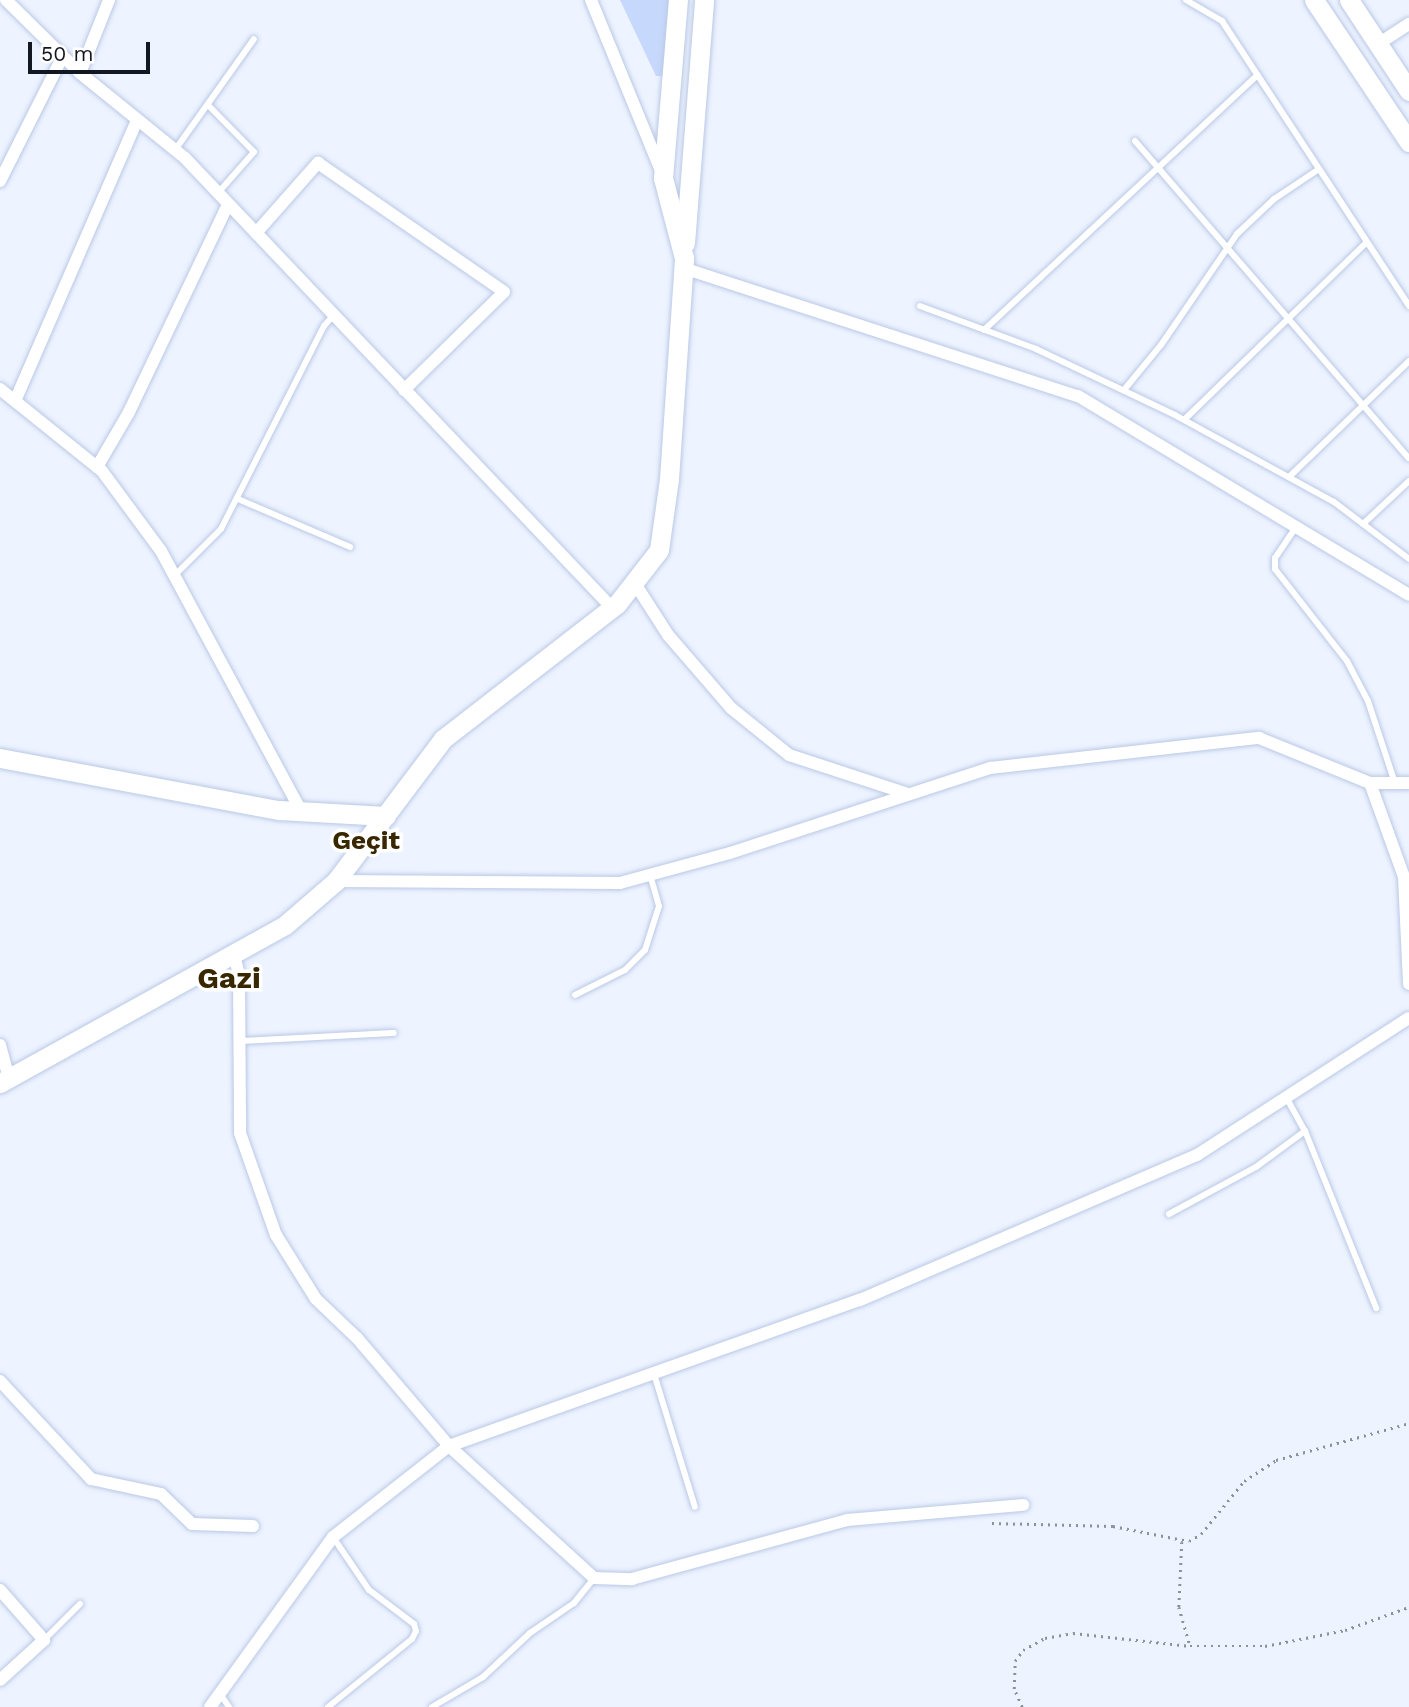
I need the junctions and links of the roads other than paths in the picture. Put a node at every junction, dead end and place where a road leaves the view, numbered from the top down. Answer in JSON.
{"nodes":[{"id":1,"x":6,"y":0,"type":"edge"},
{"id":2,"x":109,"y":0,"type":"edge"},
{"id":3,"x":591,"y":0,"type":"edge"},
{"id":4,"x":678,"y":0,"type":"edge"},
{"id":5,"x":704,"y":0,"type":"edge"},
{"id":6,"x":1186,"y":0,"type":"edge"},
{"id":7,"x":1314,"y":0,"type":"edge"},
{"id":8,"x":1349,"y":0,"type":"edge"},
{"id":9,"x":1409,"y":24,"type":"edge"},
{"id":10,"x":254,"y":39,"type":"dead end"},
{"id":11,"x":1378,"y":44,"type":"junction"},
{"id":12,"x":62,"y":56,"type":"junction"},
{"id":13,"x":80,"y":73,"type":"junction"},
{"id":14,"x":1257,"y":75,"type":"junction"},
{"id":15,"x":1409,"y":91,"type":"edge"},
{"id":16,"x":209,"y":106,"type":"junction"},
{"id":17,"x":137,"y":120,"type":"junction"},
{"id":18,"x":1135,"y":141,"type":"dead end"},
{"id":19,"x":1409,"y":142,"type":"edge"},
{"id":20,"x":175,"y":150,"type":"junction"},
{"id":21,"x":1158,"y":167,"type":"junction"},
{"id":22,"x":1319,"y":169,"type":"junction"},
{"id":23,"x":663,"y":178,"type":"junction"},
{"id":24,"x":0,"y":181,"type":"edge"},
{"id":25,"x":218,"y":193,"type":"junction"},
{"id":26,"x":228,"y":204,"type":"junction"},
{"id":27,"x":256,"y":233,"type":"junction"},
{"id":28,"x":1367,"y":242,"type":"junction"},
{"id":29,"x":1226,"y":247,"type":"junction"},
{"id":30,"x":683,"y":263,"type":"junction"},
{"id":31,"x":920,"y":306,"type":"dead end"},
{"id":32,"x":1409,"y":306,"type":"edge"},
{"id":33,"x":333,"y":316,"type":"junction"},
{"id":34,"x":1288,"y":318,"type":"junction"},
{"id":35,"x":984,"y":330,"type":"junction"},
{"id":36,"x":1409,"y":361,"type":"edge"},
{"id":37,"x":0,"y":388,"type":"edge"},
{"id":38,"x":404,"y":390,"type":"junction"},
{"id":39,"x":1124,"y":390,"type":"junction"},
{"id":40,"x":15,"y":401,"type":"junction"},
{"id":41,"x":1363,"y":405,"type":"junction"},
{"id":42,"x":1184,"y":420,"type":"junction"},
{"id":43,"x":1409,"y":458,"type":"edge"},
{"id":44,"x":97,"y":467,"type":"junction"},
{"id":45,"x":1289,"y":477,"type":"junction"},
{"id":46,"x":1409,"y":481,"type":"edge"},
{"id":47,"x":238,"y":499,"type":"junction"},
{"id":48,"x":1363,"y":524,"type":"junction"},
{"id":49,"x":1297,"y":525,"type":"junction"},
{"id":50,"x":350,"y":547,"type":"dead end"},
{"id":51,"x":1409,"y":559,"type":"edge"},
{"id":52,"x":174,"y":576,"type":"junction"},
{"id":53,"x":634,"y":582,"type":"junction"},
{"id":54,"x":1409,"y":595,"type":"edge"},
{"id":55,"x":612,"y":608,"type":"junction"},
{"id":56,"x":0,"y":758,"type":"edge"},
{"id":57,"x":1370,"y":783,"type":"junction"},
{"id":58,"x":1409,"y":783,"type":"edge"},
{"id":59,"x":1395,"y":784,"type":"junction"},
{"id":60,"x":908,"y":794,"type":"junction"},
{"id":61,"x":301,"y":811,"type":"junction"},
{"id":62,"x":386,"y":816,"type":"junction"},
{"id":63,"x":650,"y":875,"type":"junction"},
{"id":64,"x":336,"y":881,"type":"junction"},
{"id":65,"x":233,"y":955,"type":"junction"},
{"id":66,"x":1409,"y":984,"type":"edge"},
{"id":67,"x":575,"y":995,"type":"dead end"},
{"id":68,"x":1409,"y":1018,"type":"edge"},
{"id":69,"x":394,"y":1033,"type":"dead end"},
{"id":70,"x":240,"y":1041,"type":"junction"},
{"id":71,"x":0,"y":1045,"type":"edge"},
{"id":72,"x":4,"y":1080,"type":"edge"},
{"id":73,"x":1286,"y":1097,"type":"junction"},
{"id":74,"x":1306,"y":1131,"type":"junction"},
{"id":75,"x":1169,"y":1214,"type":"dead end"},
{"id":76,"x":1376,"y":1308,"type":"dead end"},
{"id":77,"x":654,"y":1374,"type":"junction"},
{"id":78,"x":0,"y":1381,"type":"edge"},
{"id":79,"x":449,"y":1446,"type":"junction"},
{"id":80,"x":1023,"y":1505,"type":"dead end"},
{"id":81,"x":695,"y":1507,"type":"dead end"},
{"id":82,"x":253,"y":1526,"type":"dead end"},
{"id":83,"x":333,"y":1537,"type":"junction"},
{"id":84,"x":594,"y":1578,"type":"junction"},
{"id":85,"x":0,"y":1590,"type":"edge"},
{"id":86,"x":80,"y":1604,"type":"dead end"},
{"id":87,"x":44,"y":1640,"type":"junction"},
{"id":88,"x":0,"y":1680,"type":"edge"},
{"id":89,"x":220,"y":1694,"type":"junction"},
{"id":90,"x":210,"y":1707,"type":"edge"},
{"id":91,"x":229,"y":1707,"type":"edge"},
{"id":92,"x":328,"y":1707,"type":"edge"},
{"id":93,"x":432,"y":1707,"type":"edge"}],
"edges":[{"from":1,"to":12,"type":"street"},
{"from":2,"to":13,"type":"street"},
{"from":3,"to":23,"type":"street"},
{"from":4,"to":23,"type":"street"},
{"from":5,"to":30,"type":"street"},
{"from":6,"to":14,"type":"lane"},
{"from":7,"to":19,"type":"street"},
{"from":8,"to":11,"type":"street"},
{"from":9,"to":11,"type":"street"},
{"from":10,"to":16,"type":"lane"},
{"from":11,"to":15,"type":"street"},
{"from":12,"to":13,"type":"street"},
{"from":12,"to":24,"type":"street"},
{"from":13,"to":17,"type":"street"},
{"from":14,"to":21,"type":"lane"},
{"from":14,"to":22,"type":"lane"},
{"from":16,"to":20,"type":"lane"},
{"from":16,"to":25,"type":"lane"},
{"from":17,"to":20,"type":"street"},
{"from":17,"to":40,"type":"street"},
{"from":18,"to":21,"type":"lane"},
{"from":20,"to":25,"type":"street"},
{"from":21,"to":29,"type":"lane"},
{"from":21,"to":35,"type":"lane"},
{"from":22,"to":28,"type":"lane"},
{"from":22,"to":29,"type":"lane"},
{"from":23,"to":30,"type":"street"},
{"from":25,"to":26,"type":"street"},
{"from":26,"to":27,"type":"street"},
{"from":26,"to":44,"type":"street"},
{"from":27,"to":33,"type":"street"},
{"from":27,"to":38,"type":"street"},
{"from":28,"to":32,"type":"lane"},
{"from":28,"to":34,"type":"lane"},
{"from":29,"to":34,"type":"lane"},
{"from":29,"to":39,"type":"lane"},
{"from":30,"to":49,"type":"street"},
{"from":30,"to":53,"type":"street"},
{"from":31,"to":35,"type":"lane"},
{"from":33,"to":38,"type":"street"},
{"from":33,"to":47,"type":"lane"},
{"from":34,"to":41,"type":"lane"},
{"from":34,"to":42,"type":"lane"},
{"from":35,"to":39,"type":"lane"},
{"from":36,"to":41,"type":"lane"},
{"from":37,"to":40,"type":"street"},
{"from":38,"to":55,"type":"street"},
{"from":39,"to":42,"type":"lane"},
{"from":40,"to":44,"type":"street"},
{"from":41,"to":43,"type":"lane"},
{"from":41,"to":45,"type":"lane"},
{"from":42,"to":45,"type":"lane"},
{"from":44,"to":52,"type":"street"},
{"from":45,"to":48,"type":"lane"},
{"from":46,"to":48,"type":"lane"},
{"from":47,"to":50,"type":"lane"},
{"from":47,"to":52,"type":"lane"},
{"from":48,"to":51,"type":"lane"},
{"from":49,"to":54,"type":"street"},
{"from":49,"to":59,"type":"lane"},
{"from":52,"to":61,"type":"street"},
{"from":53,"to":55,"type":"street"},
{"from":53,"to":60,"type":"street"},
{"from":55,"to":62,"type":"street"},
{"from":56,"to":61,"type":"street"},
{"from":57,"to":59,"type":"street"},
{"from":57,"to":60,"type":"street"},
{"from":57,"to":66,"type":"street"},
{"from":58,"to":59,"type":"street"},
{"from":60,"to":63,"type":"street"},
{"from":61,"to":62,"type":"street"},
{"from":62,"to":64,"type":"street"},
{"from":63,"to":64,"type":"street"},
{"from":63,"to":67,"type":"lane"},
{"from":64,"to":65,"type":"street"},
{"from":65,"to":70,"type":"street"},
{"from":65,"to":72,"type":"street"},
{"from":68,"to":73,"type":"street"},
{"from":69,"to":70,"type":"lane"},
{"from":70,"to":79,"type":"street"},
{"from":71,"to":72,"type":"street"},
{"from":73,"to":74,"type":"lane"},
{"from":73,"to":77,"type":"street"},
{"from":74,"to":75,"type":"lane"},
{"from":74,"to":76,"type":"lane"},
{"from":77,"to":79,"type":"street"},
{"from":77,"to":81,"type":"lane"},
{"from":78,"to":82,"type":"street"},
{"from":79,"to":83,"type":"street"},
{"from":79,"to":84,"type":"street"},
{"from":80,"to":84,"type":"street"},
{"from":83,"to":89,"type":"street"},
{"from":83,"to":92,"type":"lane"},
{"from":84,"to":93,"type":"lane"},
{"from":85,"to":87,"type":"street"},
{"from":86,"to":87,"type":"lane"},
{"from":87,"to":88,"type":"street"},
{"from":89,"to":90,"type":"street"},
{"from":89,"to":91,"type":"lane"}]}
